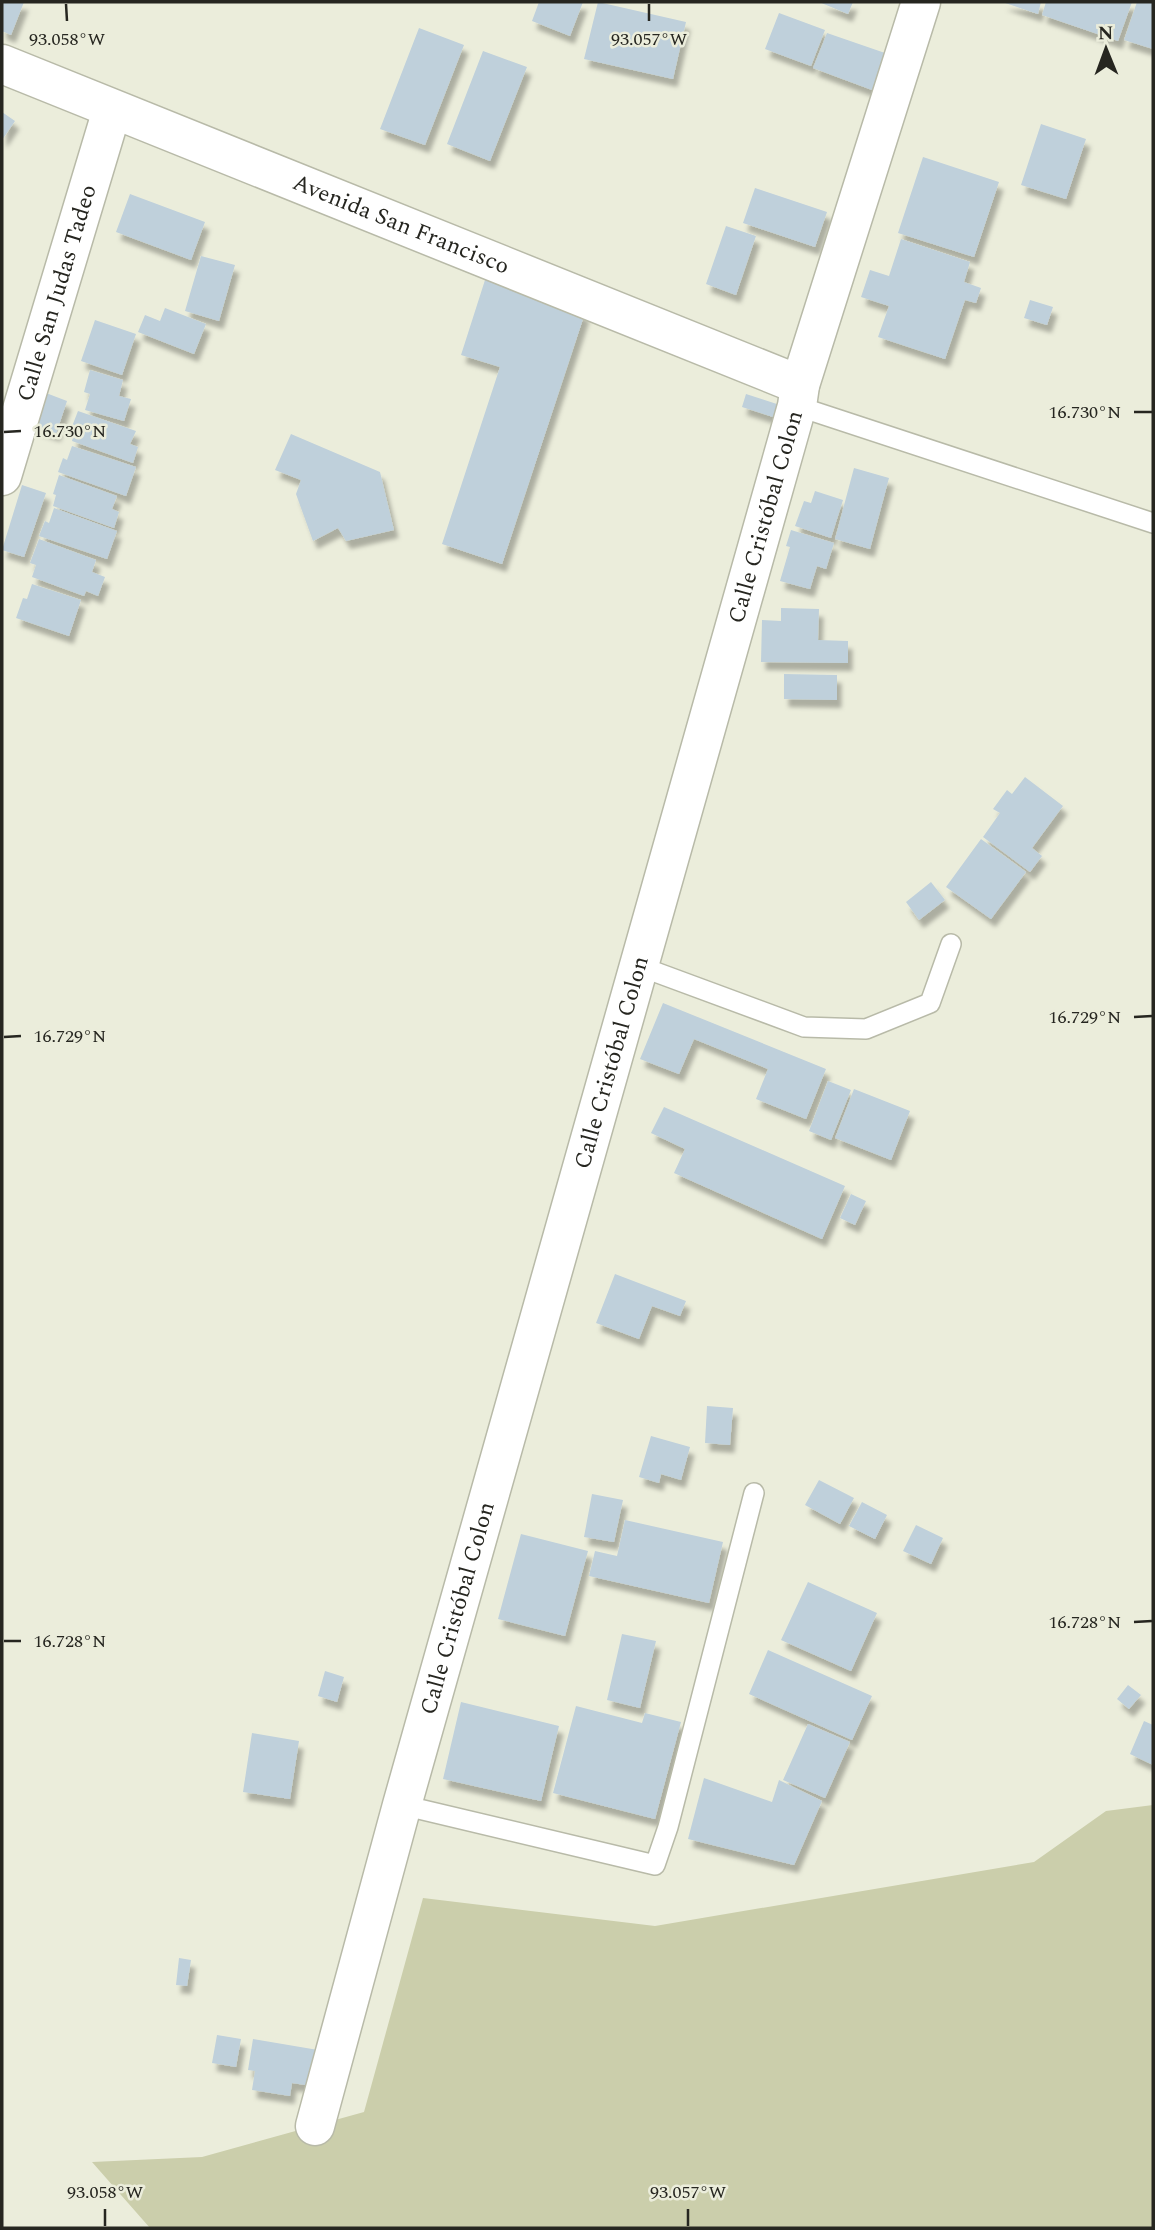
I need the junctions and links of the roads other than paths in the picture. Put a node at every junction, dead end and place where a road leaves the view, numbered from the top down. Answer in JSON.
{"nodes":[{"id":1,"x":921,"y":2,"type":"edge"},
{"id":2,"x":2,"y":64,"type":"edge"},
{"id":3,"x":112,"y":110,"type":"junction"},
{"id":4,"x":799,"y":396,"type":"junction"},
{"id":5,"x":2,"y":476,"type":"edge"},
{"id":6,"x":1153,"y":523,"type":"edge"},
{"id":7,"x":951,"y":944,"type":"dead end"},
{"id":8,"x":639,"y":966,"type":"junction"},
{"id":9,"x":754,"y":1493,"type":"dead end"},
{"id":10,"x":402,"y":1805,"type":"junction"},
{"id":11,"x":316,"y":2126,"type":"dead end"}],
"edges":[{"from":1,"to":4,"type":"street","name":"Calle Cristóbal Colon"},
{"from":2,"to":3,"type":"street","name":"Avenida San Francisco"},
{"from":3,"to":4,"type":"street","name":"Avenida San Francisco"},
{"from":3,"to":5,"type":"street","name":"Calle San Judas Tadeo"},
{"from":4,"to":6,"type":"lane"},
{"from":4,"to":8,"type":"street","name":"Calle Cristóbal Colon"},
{"from":7,"to":8,"type":"lane"},
{"from":8,"to":10,"type":"street","name":"Calle Cristóbal Colon"},
{"from":9,"to":10,"type":"lane"},
{"from":10,"to":11,"type":"street","name":"Calle Cristóbal Colon"}]}
